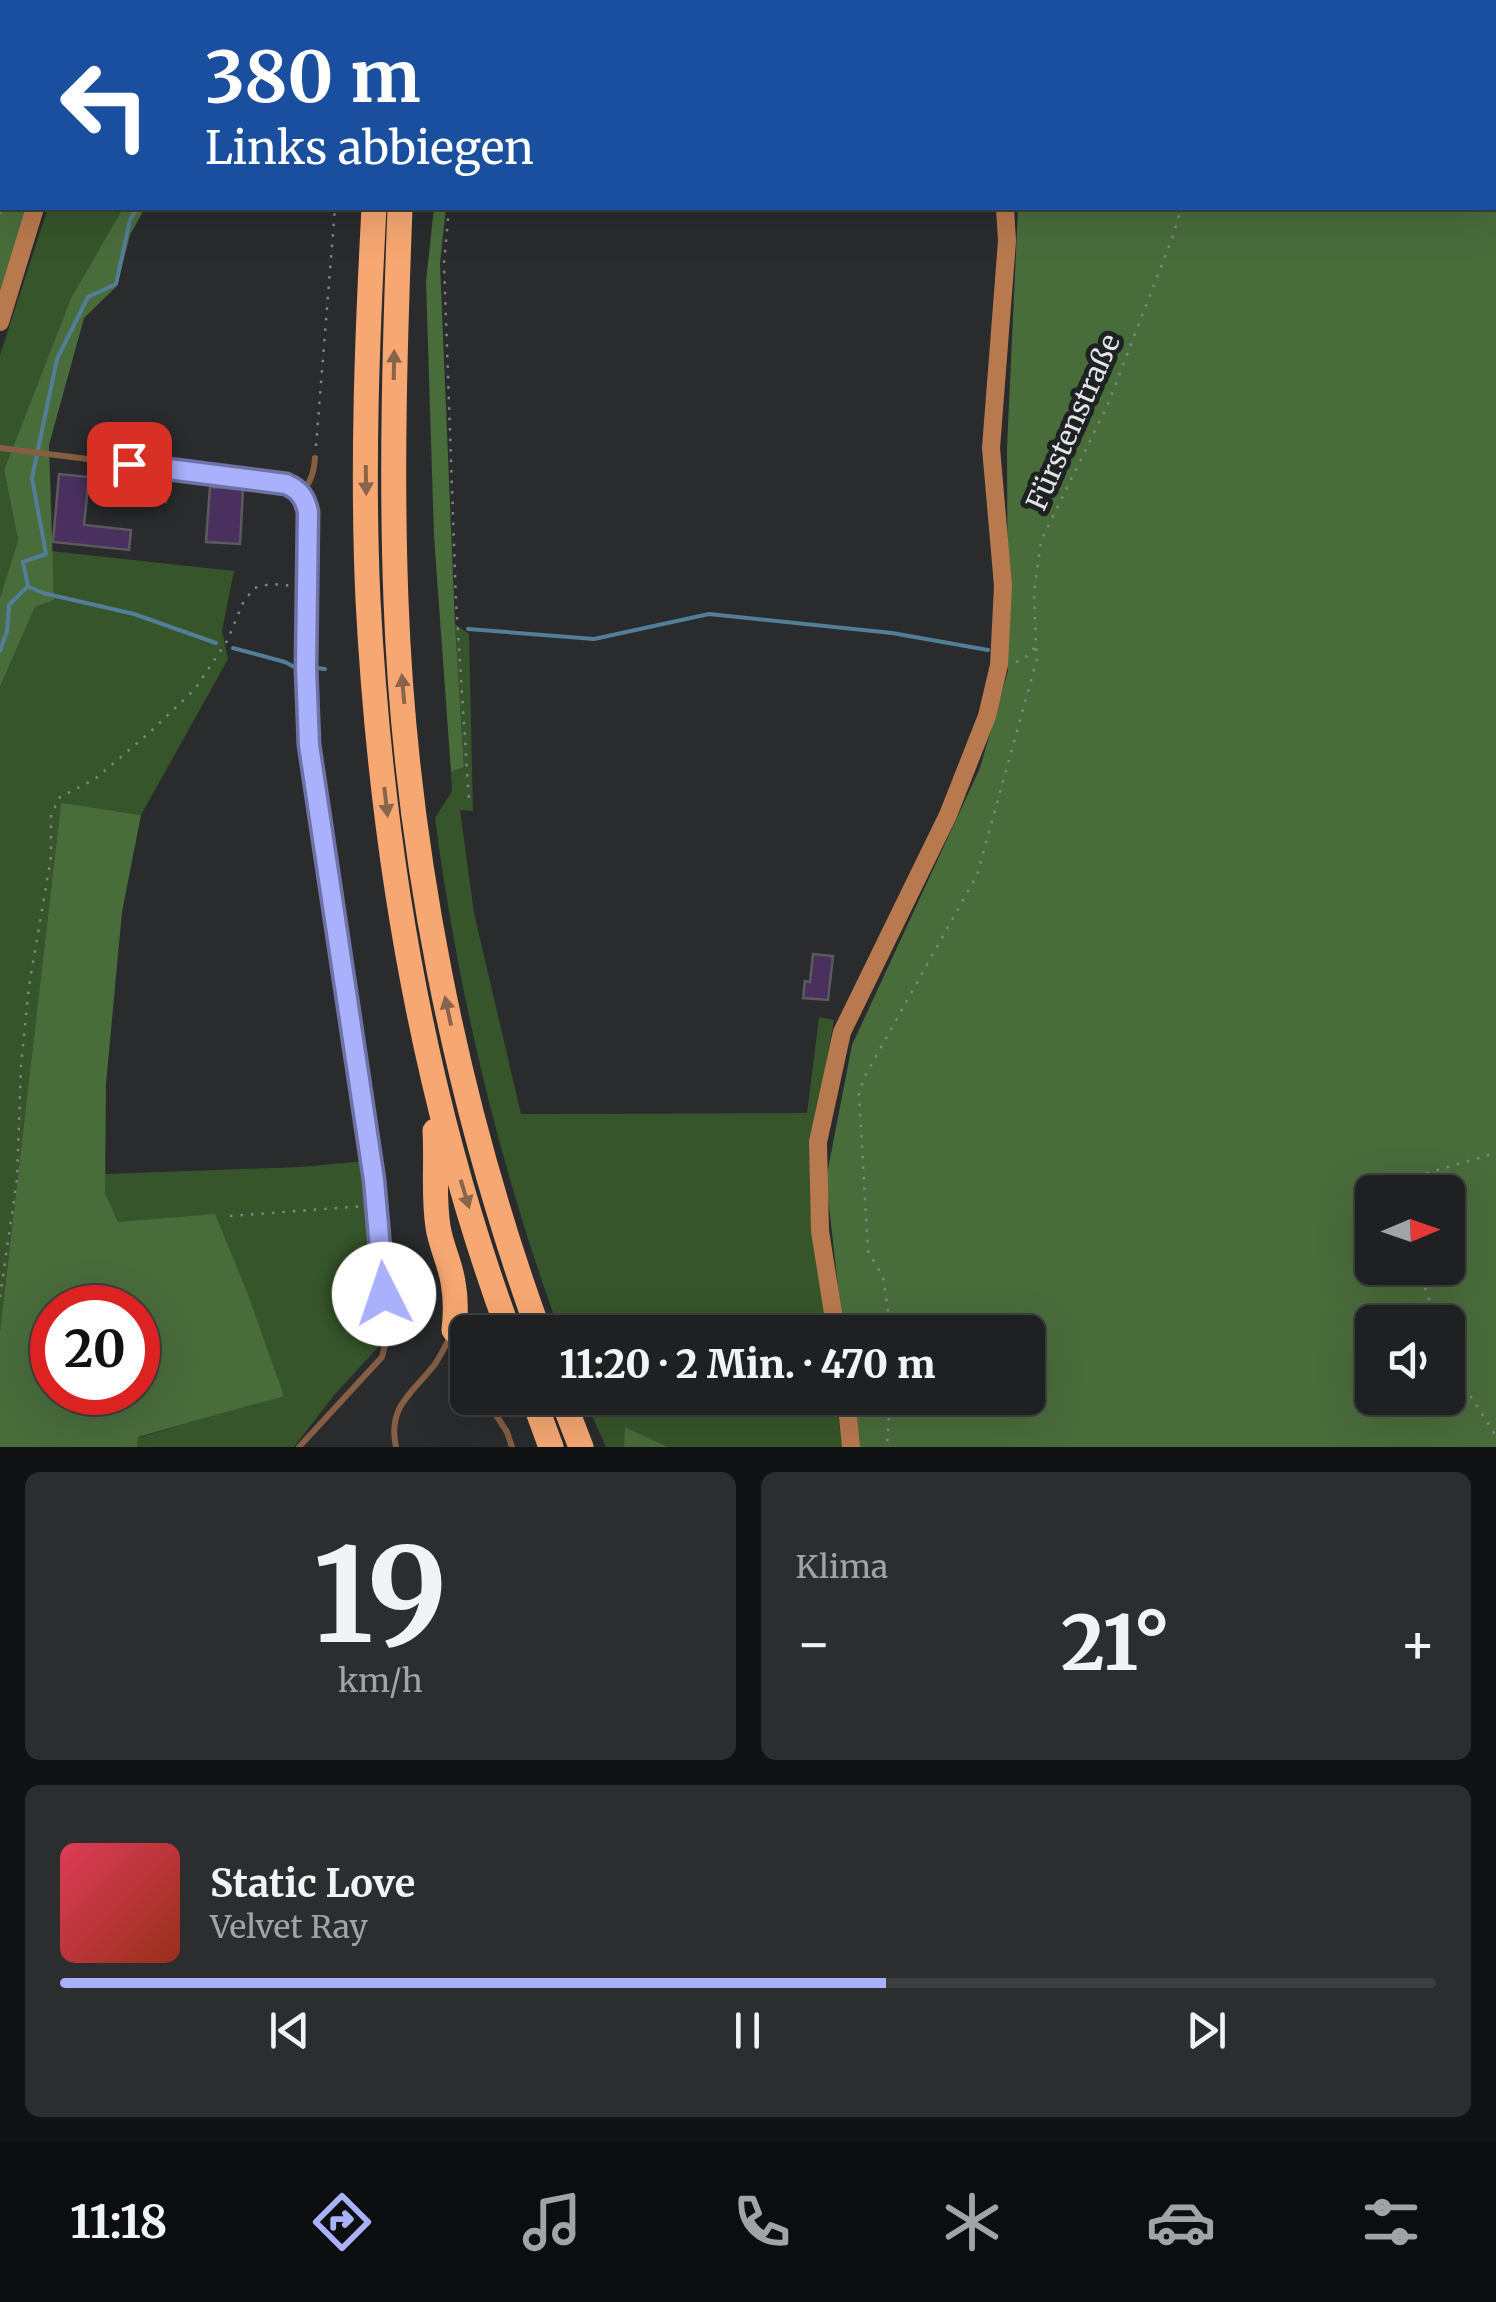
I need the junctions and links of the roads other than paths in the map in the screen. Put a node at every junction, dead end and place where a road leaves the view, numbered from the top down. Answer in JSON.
{"nodes":[{"id":1,"x":34,"y":210,"type":"edge"},
{"id":2,"x":374,"y":210,"type":"edge"},
{"id":3,"x":400,"y":210,"type":"edge"},
{"id":4,"x":1005,"y":210,"type":"edge"},
{"id":5,"x":0,"y":322,"type":"edge"},
{"id":6,"x":0,"y":448,"type":"edge"},
{"id":7,"x":315,"y":458,"type":"road end"},
{"id":8,"x":301,"y":494,"type":"junction"},
{"id":9,"x":432,"y":1066,"type":"junction"},
{"id":10,"x":455,"y":1315,"type":"edge"},
{"id":11,"x":503,"y":1315,"type":"edge"},
{"id":12,"x":532,"y":1315,"type":"edge"},
{"id":13,"x":833,"y":1315,"type":"edge"},
{"id":14,"x":450,"y":1337,"type":"edge"},
{"id":15,"x":497,"y":1415,"type":"edge"},
{"id":16,"x":540,"y":1415,"type":"edge"},
{"id":17,"x":570,"y":1415,"type":"edge"},
{"id":18,"x":848,"y":1415,"type":"edge"},
{"id":19,"x":581,"y":1441,"type":"edge"},
{"id":20,"x":299,"y":1447,"type":"edge"},
{"id":21,"x":396,"y":1447,"type":"edge"},
{"id":22,"x":512,"y":1447,"type":"edge"},
{"id":23,"x":552,"y":1447,"type":"edge"},
{"id":24,"x":851,"y":1447,"type":"edge"}],
"edges":[{"from":1,"to":5,"type":"street"},
{"from":2,"to":9,"type":"highway","one_way":true},
{"from":12,"to":3,"type":"highway","one_way":true},
{"from":4,"to":13,"type":"street"},
{"from":6,"to":8,"type":"lane"},
{"from":7,"to":8,"type":"lane"},
{"from":8,"to":20,"type":"lane"},
{"from":9,"to":10,"type":"highway"},
{"from":9,"to":11,"type":"highway","one_way":true},
{"from":14,"to":21,"type":"lane"},
{"from":15,"to":22,"type":"lane"},
{"from":16,"to":23,"type":"highway"},
{"from":17,"to":19,"type":"highway"},
{"from":18,"to":24,"type":"street"}]}
